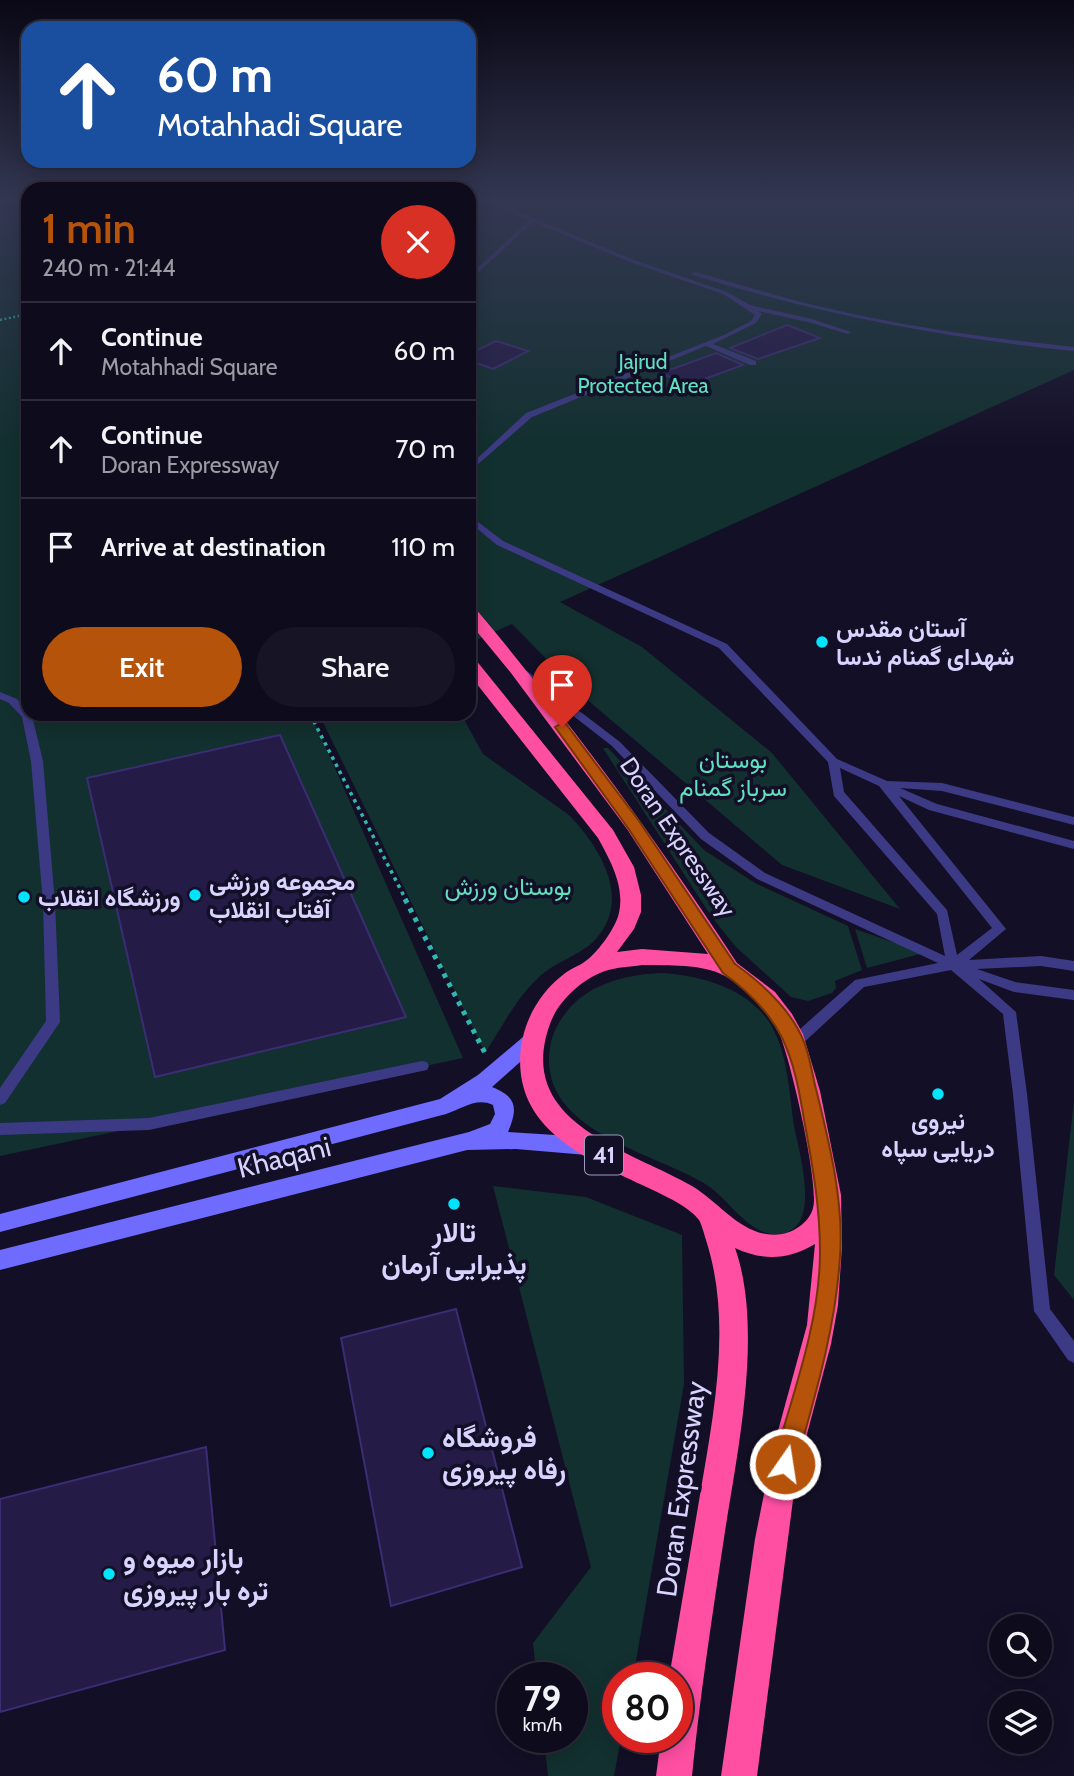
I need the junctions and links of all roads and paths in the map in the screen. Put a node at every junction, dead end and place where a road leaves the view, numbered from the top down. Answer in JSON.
{"nodes":[{"id":1,"x":699,"y":284,"type":"edge"},
{"id":2,"x":724,"y":284,"type":"edge"},
{"id":3,"x":747,"y":306,"type":"junction"},
{"id":4,"x":21,"y":316,"type":"edge"},
{"id":5,"x":0,"y":320,"type":"edge"},
{"id":6,"x":848,"y":332,"type":"dead end"},
{"id":7,"x":707,"y":344,"type":"junction"},
{"id":8,"x":1074,"y":349,"type":"edge"},
{"id":9,"x":753,"y":363,"type":"dead end"},
{"id":10,"x":476,"y":462,"type":"edge"},
{"id":11,"x":476,"y":524,"type":"edge"},
{"id":12,"x":476,"y":619,"type":"edge"},
{"id":13,"x":517,"y":668,"type":"junction"},
{"id":14,"x":476,"y":672,"type":"edge"},
{"id":15,"x":0,"y":695,"type":"edge"},
{"id":16,"x":21,"y":710,"type":"edge"},
{"id":17,"x":28,"y":721,"type":"edge"},
{"id":18,"x":314,"y":721,"type":"edge"},
{"id":19,"x":833,"y":761,"type":"junction"},
{"id":20,"x":883,"y":784,"type":"junction"},
{"id":21,"x":1074,"y":821,"type":"edge"},
{"id":22,"x":1074,"y":845,"type":"edge"},
{"id":23,"x":596,"y":965,"type":"junction"},
{"id":24,"x":953,"y":965,"type":"junction"},
{"id":25,"x":1074,"y":966,"type":"edge"},
{"id":26,"x":729,"y":968,"type":"junction"},
{"id":27,"x":1074,"y":995,"type":"edge"},
{"id":28,"x":530,"y":1042,"type":"junction"},
{"id":29,"x":795,"y":1042,"type":"junction"},
{"id":30,"x":485,"y":1053,"type":"dead end"},
{"id":31,"x":422,"y":1066,"type":"dead end"},
{"id":32,"x":0,"y":1099,"type":"edge"},
{"id":33,"x":446,"y":1106,"type":"junction"},
{"id":34,"x":0,"y":1129,"type":"edge"},
{"id":35,"x":467,"y":1141,"type":"junction"},
{"id":36,"x":587,"y":1146,"type":"junction"},
{"id":37,"x":101,"y":1198,"type":"junction"},
{"id":38,"x":828,"y":1198,"type":"junction"},
{"id":39,"x":0,"y":1213,"type":"edge"},
{"id":40,"x":710,"y":1214,"type":"junction"},
{"id":41,"x":0,"y":1223,"type":"edge"},
{"id":42,"x":0,"y":1261,"type":"edge"},
{"id":43,"x":1074,"y":1355,"type":"edge"},
{"id":44,"x":674,"y":1776,"type":"edge"},
{"id":45,"x":740,"y":1776,"type":"edge"}],
"edges":[{"from":1,"to":3,"type":"lane"},
{"from":2,"to":8,"type":"lane"},
{"from":3,"to":6,"type":"lane"},
{"from":3,"to":7,"type":"lane"},
{"from":4,"to":5,"type":"path"},
{"from":7,"to":9,"type":"lane"},
{"from":7,"to":10,"type":"lane"},
{"from":11,"to":19,"type":"lane"},
{"from":12,"to":13,"type":"highway","name":"Doran Expressway","number":"41"},
{"from":13,"to":24,"type":"lane"},
{"from":13,"to":26,"type":"highway","name":"Doran Expressway","number":"41"},
{"from":14,"to":23,"type":"highway","number":"41"},
{"from":15,"to":16,"type":"lane"},
{"from":17,"to":32,"type":"lane"},
{"from":18,"to":30,"type":"path"},
{"from":19,"to":20,"type":"lane"},
{"from":19,"to":24,"type":"lane"},
{"from":20,"to":21,"type":"lane"},
{"from":20,"to":22,"type":"lane"},
{"from":20,"to":24,"type":"lane"},
{"from":23,"to":26,"type":"highway","number":"41"},
{"from":23,"to":28,"type":"highway","number":"41"},
{"from":24,"to":25,"type":"lane"},
{"from":24,"to":27,"type":"lane"},
{"from":24,"to":29,"type":"lane"},
{"from":24,"to":43,"type":"lane"},
{"from":26,"to":29,"type":"highway","number":"41"},
{"from":28,"to":33,"type":"main road","name":"Khaqani"},
{"from":28,"to":36,"type":"highway","number":"41"},
{"from":29,"to":38,"type":"highway","number":"41"},
{"from":31,"to":34,"type":"lane"},
{"from":33,"to":35,"type":"main road"},
{"from":33,"to":37,"type":"main road","name":"Khaqani"},
{"from":35,"to":36,"type":"main road","name":"Khaqani"},
{"from":35,"to":42,"type":"main road","name":"Khaqani"},
{"from":36,"to":40,"type":"highway","number":"41"},
{"from":37,"to":39,"type":"main road"},
{"from":37,"to":41,"type":"main road","name":"Khaqani"},
{"from":38,"to":40,"type":"highway","number":"41"},
{"from":38,"to":45,"type":"highway","number":"41"},
{"from":40,"to":44,"type":"highway","name":"Doran Expressway"}]}
